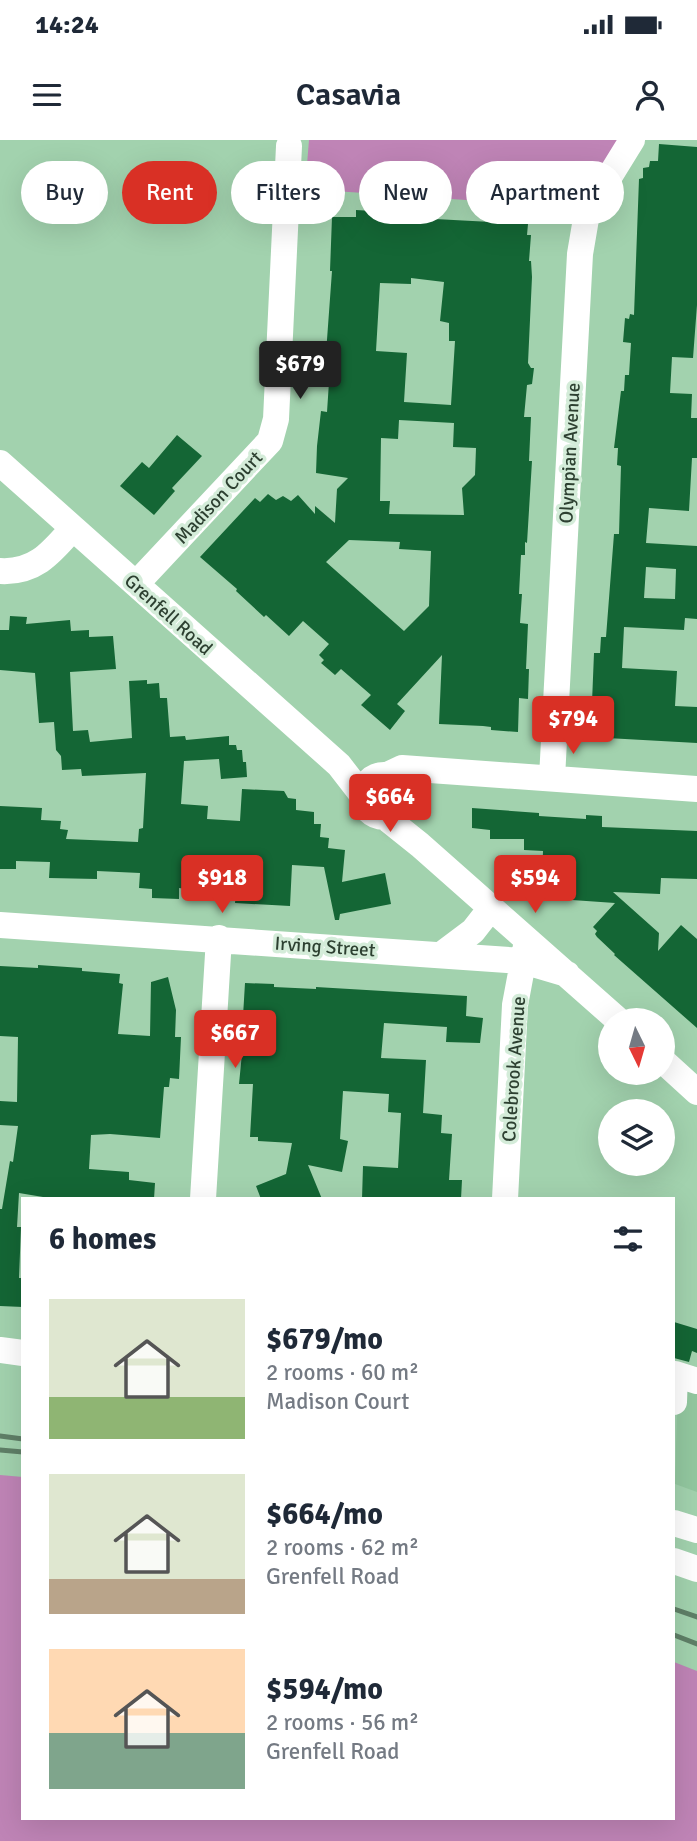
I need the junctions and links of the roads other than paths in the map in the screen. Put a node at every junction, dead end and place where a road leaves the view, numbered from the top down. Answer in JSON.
{"nodes":[{"id":1,"x":632,"y":140,"type":"edge"},
{"id":2,"x":289,"y":146,"type":"dead end"},
{"id":3,"x":0,"y":463,"type":"edge"},
{"id":4,"x":72,"y":529,"type":"junction"},
{"id":5,"x":0,"y":571,"type":"edge"},
{"id":6,"x":136,"y":584,"type":"junction"},
{"id":7,"x":338,"y":765,"type":"junction"},
{"id":8,"x":446,"y":772,"type":"junction"},
{"id":9,"x":383,"y":776,"type":"junction"},
{"id":10,"x":552,"y":778,"type":"junction"},
{"id":11,"x":697,"y":789,"type":"edge"},
{"id":12,"x":363,"y":796,"type":"junction"},
{"id":13,"x":398,"y":806,"type":"junction"},
{"id":14,"x":491,"y":908,"type":"junction"},
{"id":15,"x":0,"y":925,"type":"edge"},
{"id":16,"x":219,"y":939,"type":"junction"},
{"id":17,"x":526,"y":950,"type":"junction"},
{"id":18,"x":441,"y":955,"type":"junction"},
{"id":19,"x":605,"y":1008,"type":"edge"},
{"id":20,"x":676,"y":1072,"type":"edge"},
{"id":21,"x":697,"y":1091,"type":"edge"},
{"id":22,"x":203,"y":1197,"type":"edge"},
{"id":23,"x":505,"y":1197,"type":"edge"},
{"id":24,"x":0,"y":1350,"type":"edge"},
{"id":25,"x":21,"y":1353,"type":"edge"},
{"id":26,"x":675,"y":1374,"type":"edge"},
{"id":27,"x":697,"y":1381,"type":"edge"},
{"id":28,"x":675,"y":1523,"type":"edge"},
{"id":29,"x":697,"y":1530,"type":"edge"},
{"id":30,"x":675,"y":1561,"type":"edge"},
{"id":31,"x":697,"y":1569,"type":"edge"}],
"edges":[{"from":1,"to":10,"type":"street","name":"Olympian Avenue"},
{"from":2,"to":6,"type":"street","name":"Madison Court"},
{"from":3,"to":4,"type":"street","name":"Grenfell Road"},
{"from":4,"to":5,"type":"street"},
{"from":4,"to":6,"type":"street","name":"Grenfell Road"},
{"from":6,"to":7,"type":"street","name":"Grenfell Road"},
{"from":7,"to":9,"type":"street","name":"Grenfell Road"},
{"from":7,"to":12,"type":"street","name":"Grenfell Road"},
{"from":8,"to":9,"type":"street"},
{"from":8,"to":10,"type":"street"},
{"from":8,"to":13,"type":"street"},
{"from":9,"to":12,"type":"street"},
{"from":9,"to":13,"type":"street","name":"Grenfell Road"},
{"from":10,"to":11,"type":"street"},
{"from":12,"to":13,"type":"street","name":"Grenfell Road"},
{"from":13,"to":14,"type":"street","name":"Grenfell Road"},
{"from":14,"to":17,"type":"street","name":"Grenfell Road"},
{"from":14,"to":18,"type":"street"},
{"from":15,"to":16,"type":"street","name":"Irving Street"},
{"from":16,"to":18,"type":"street","name":"Irving Street"},
{"from":16,"to":22,"type":"street"},
{"from":17,"to":18,"type":"street","name":"Irving Street"},
{"from":17,"to":19,"type":"street","name":"Irving Street"},
{"from":17,"to":23,"type":"street","name":"Colebrook Avenue"},
{"from":20,"to":21,"type":"street"},
{"from":24,"to":25,"type":"street"},
{"from":26,"to":27,"type":"street"},
{"from":28,"to":29,"type":"street"},
{"from":30,"to":31,"type":"street"}]}
